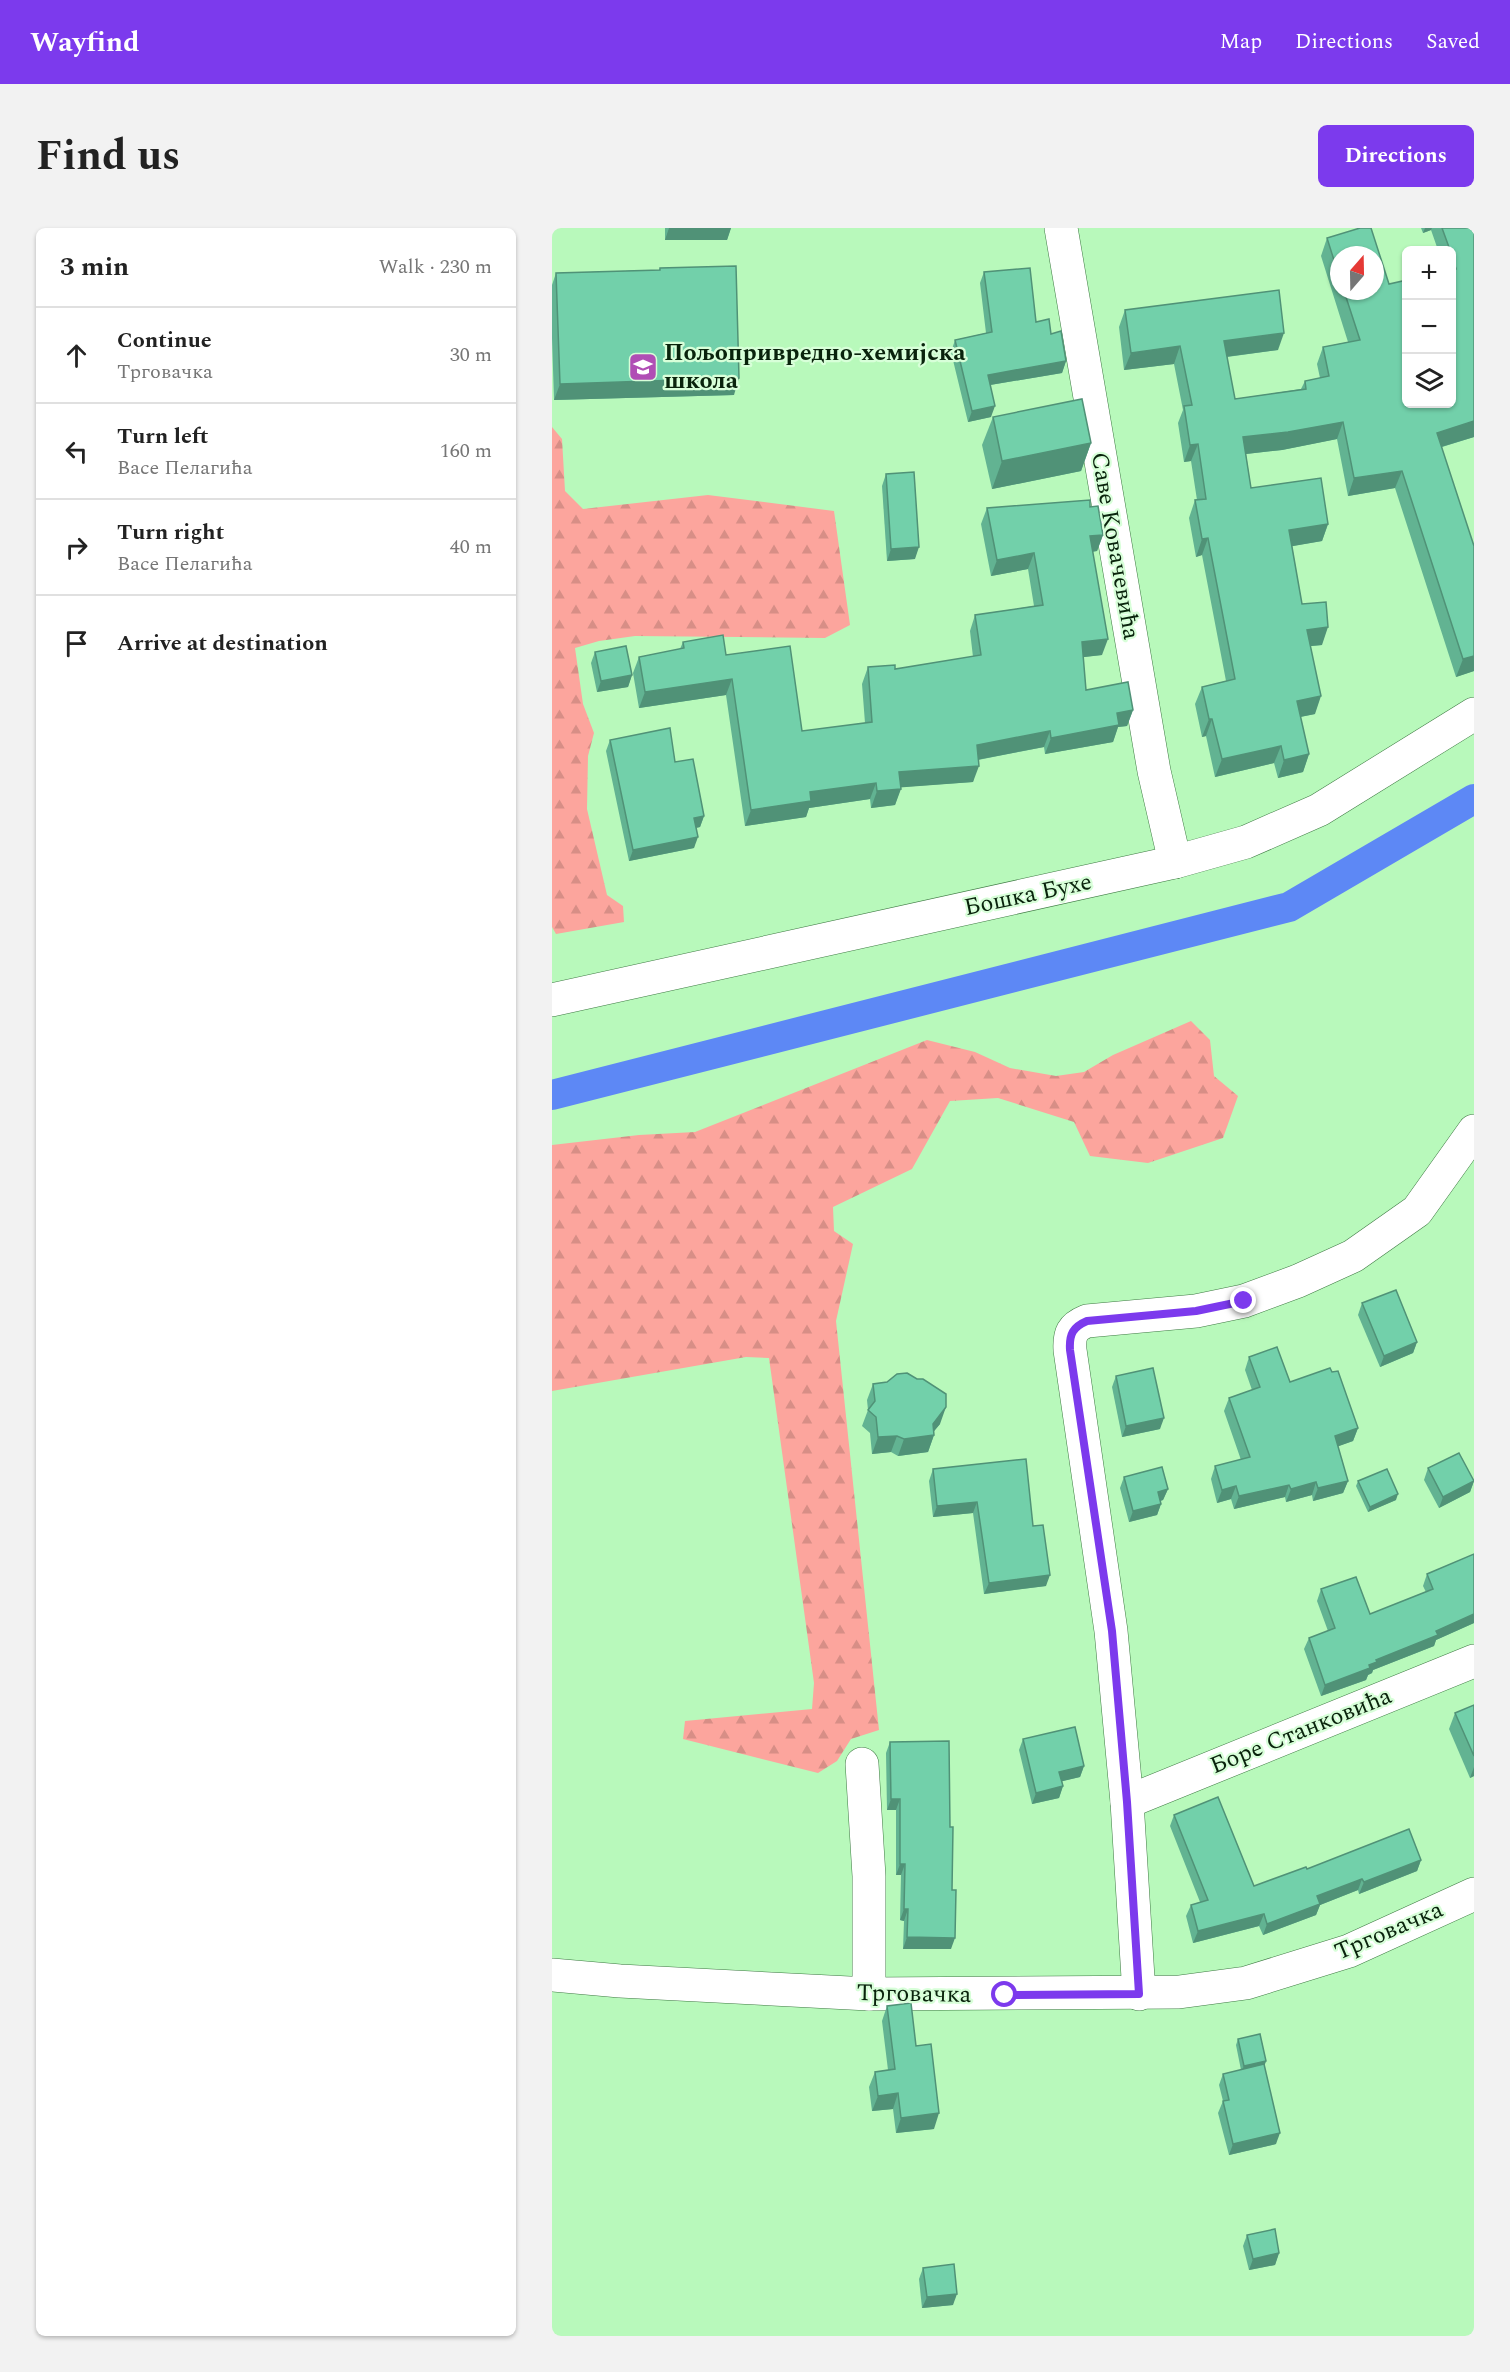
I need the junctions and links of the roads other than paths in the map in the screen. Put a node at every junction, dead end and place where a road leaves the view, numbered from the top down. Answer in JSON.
{"nodes":[{"id":1,"x":1061,"y":228,"type":"edge"},
{"id":2,"x":1474,"y":714,"type":"edge"},
{"id":3,"x":1175,"y":862,"type":"junction"},
{"id":4,"x":552,"y":1000,"type":"edge"},
{"id":5,"x":1474,"y":1131,"type":"edge"},
{"id":6,"x":1474,"y":1661,"type":"edge"},
{"id":7,"x":862,"y":1764,"type":"dead end"},
{"id":8,"x":1127,"y":1802,"type":"junction"},
{"id":9,"x":1474,"y":1894,"type":"edge"},
{"id":10,"x":552,"y":1975,"type":"edge"},
{"id":11,"x":869,"y":1994,"type":"junction"},
{"id":12,"x":1139,"y":1994,"type":"junction"}],
"edges":[{"from":1,"to":3,"type":"street","name":"Саве Ковачевића"},
{"from":2,"to":3,"type":"street","name":"Бошка Бухе"},
{"from":3,"to":4,"type":"street","name":"Бошка Бухе"},
{"from":5,"to":8,"type":"street"},
{"from":6,"to":8,"type":"street","name":"Боре Станковића"},
{"from":7,"to":11,"type":"street"},
{"from":8,"to":12,"type":"street"},
{"from":9,"to":12,"type":"street","name":"Трговачка"},
{"from":10,"to":11,"type":"street","name":"Трговачка"},
{"from":11,"to":12,"type":"street","name":"Трговачка"}]}
